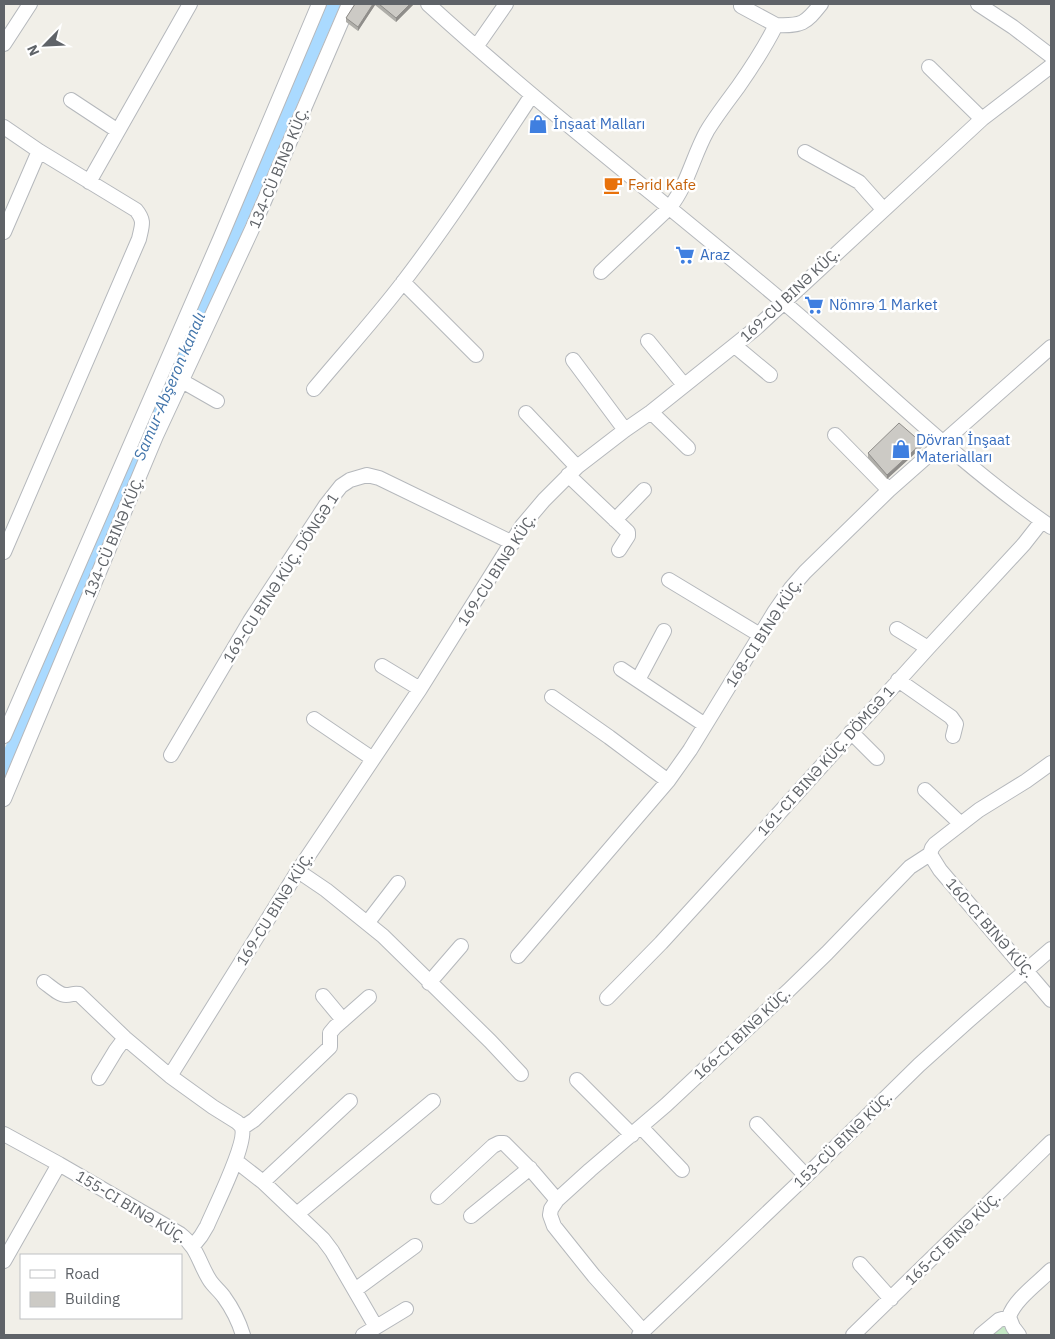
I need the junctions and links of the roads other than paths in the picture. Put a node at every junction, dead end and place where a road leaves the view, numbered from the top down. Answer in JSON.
{"nodes":[{"id":1,"x":30,"y":4,"type":"edge"},
{"id":2,"x":190,"y":4,"type":"edge"},
{"id":3,"x":319,"y":4,"type":"edge"},
{"id":4,"x":349,"y":4,"type":"edge"},
{"id":5,"x":428,"y":4,"type":"edge"},
{"id":6,"x":506,"y":4,"type":"edge"},
{"id":7,"x":821,"y":4,"type":"edge"},
{"id":8,"x":978,"y":4,"type":"edge"},
{"id":9,"x":742,"y":6,"type":"dead end"},
{"id":10,"x":776,"y":25,"type":"junction"},
{"id":11,"x":4,"y":44,"type":"edge"},
{"id":12,"x":476,"y":47,"type":"junction"},
{"id":13,"x":1051,"y":56,"type":"edge"},
{"id":14,"x":1051,"y":66,"type":"edge"},
{"id":15,"x":929,"y":67,"type":"dead end"},
{"id":16,"x":532,"y":94,"type":"junction"},
{"id":17,"x":72,"y":100,"type":"dead end"},
{"id":18,"x":982,"y":118,"type":"junction"},
{"id":19,"x":4,"y":127,"type":"edge"},
{"id":20,"x":118,"y":131,"type":"junction"},
{"id":21,"x":39,"y":151,"type":"junction"},
{"id":22,"x":804,"y":152,"type":"dead end"},
{"id":23,"x":89,"y":182,"type":"junction"},
{"id":24,"x":670,"y":207,"type":"junction"},
{"id":25,"x":883,"y":209,"type":"junction"},
{"id":26,"x":4,"y":232,"type":"edge"},
{"id":27,"x":601,"y":272,"type":"dead end"},
{"id":28,"x":403,"y":282,"type":"junction"},
{"id":29,"x":784,"y":302,"type":"junction"},
{"id":30,"x":648,"y":341,"type":"dead end"},
{"id":31,"x":735,"y":346,"type":"junction"},
{"id":32,"x":1051,"y":347,"type":"edge"},
{"id":33,"x":476,"y":355,"type":"dead end"},
{"id":34,"x":573,"y":360,"type":"dead end"},
{"id":35,"x":770,"y":375,"type":"dead end"},
{"id":36,"x":182,"y":380,"type":"junction"},
{"id":37,"x":684,"y":385,"type":"junction"},
{"id":38,"x":314,"y":389,"type":"dead end"},
{"id":39,"x":217,"y":401,"type":"dead end"},
{"id":40,"x":651,"y":412,"type":"junction"},
{"id":41,"x":526,"y":413,"type":"dead end"},
{"id":42,"x":625,"y":430,"type":"junction"},
{"id":43,"x":835,"y":435,"type":"dead end"},
{"id":44,"x":943,"y":442,"type":"junction"},
{"id":45,"x":688,"y":448,"type":"dead end"},
{"id":46,"x":572,"y":471,"type":"junction"},
{"id":47,"x":644,"y":490,"type":"dead end"},
{"id":48,"x":889,"y":490,"type":"junction"},
{"id":49,"x":615,"y":520,"type":"junction"},
{"id":50,"x":1046,"y":524,"type":"edge"},
{"id":51,"x":513,"y":542,"type":"junction"},
{"id":52,"x":619,"y":550,"type":"dead end"},
{"id":53,"x":4,"y":552,"type":"edge"},
{"id":54,"x":669,"y":580,"type":"dead end"},
{"id":55,"x":897,"y":629,"type":"dead end"},
{"id":56,"x":664,"y":631,"type":"dead end"},
{"id":57,"x":760,"y":635,"type":"junction"},
{"id":58,"x":928,"y":648,"type":"junction"},
{"id":59,"x":382,"y":666,"type":"dead end"},
{"id":60,"x":621,"y":669,"type":"dead end"},
{"id":61,"x":638,"y":680,"type":"junction"},
{"id":62,"x":898,"y":680,"type":"junction"},
{"id":63,"x":420,"y":689,"type":"junction"},
{"id":64,"x":552,"y":696,"type":"dead end"},
{"id":65,"x":314,"y":719,"type":"dead end"},
{"id":66,"x":705,"y":725,"type":"junction"},
{"id":67,"x":851,"y":732,"type":"junction"},
{"id":68,"x":4,"y":736,"type":"edge"},
{"id":69,"x":953,"y":736,"type":"dead end"},
{"id":70,"x":171,"y":755,"type":"dead end"},
{"id":71,"x":372,"y":758,"type":"junction"},
{"id":72,"x":877,"y":758,"type":"dead end"},
{"id":73,"x":1051,"y":763,"type":"edge"},
{"id":74,"x":668,"y":782,"type":"junction"},
{"id":75,"x":925,"y":790,"type":"dead end"},
{"id":76,"x":4,"y":799,"type":"edge"},
{"id":77,"x":962,"y":824,"type":"junction"},
{"id":78,"x":930,"y":854,"type":"junction"},
{"id":79,"x":298,"y":871,"type":"junction"},
{"id":80,"x":398,"y":883,"type":"dead end"},
{"id":81,"x":368,"y":922,"type":"junction"},
{"id":82,"x":461,"y":946,"type":"dead end"},
{"id":83,"x":1051,"y":949,"type":"edge"},
{"id":84,"x":518,"y":956,"type":"dead end"},
{"id":85,"x":1026,"y":970,"type":"junction"},
{"id":86,"x":44,"y":982,"type":"dead end"},
{"id":87,"x":429,"y":983,"type":"junction"},
{"id":88,"x":323,"y":996,"type":"dead end"},
{"id":89,"x":369,"y":997,"type":"dead end"},
{"id":90,"x":607,"y":998,"type":"dead end"},
{"id":91,"x":1051,"y":1000,"type":"edge"},
{"id":92,"x":343,"y":1020,"type":"junction"},
{"id":93,"x":125,"y":1038,"type":"junction"},
{"id":94,"x":521,"y":1074,"type":"dead end"},
{"id":95,"x":170,"y":1076,"type":"junction"},
{"id":96,"x":99,"y":1078,"type":"dead end"},
{"id":97,"x":577,"y":1080,"type":"dead end"},
{"id":98,"x":350,"y":1101,"type":"dead end"},
{"id":99,"x":433,"y":1102,"type":"dead end"},
{"id":100,"x":757,"y":1124,"type":"dead end"},
{"id":101,"x":242,"y":1128,"type":"junction"},
{"id":102,"x":637,"y":1131,"type":"junction"},
{"id":103,"x":4,"y":1135,"type":"edge"},
{"id":104,"x":1051,"y":1142,"type":"edge"},
{"id":105,"x":236,"y":1161,"type":"junction"},
{"id":106,"x":59,"y":1164,"type":"junction"},
{"id":107,"x":530,"y":1168,"type":"junction"},
{"id":108,"x":682,"y":1170,"type":"dead end"},
{"id":109,"x":806,"y":1176,"type":"junction"},
{"id":110,"x":263,"y":1182,"type":"junction"},
{"id":111,"x":438,"y":1197,"type":"dead end"},
{"id":112,"x":557,"y":1200,"type":"junction"},
{"id":113,"x":297,"y":1214,"type":"junction"},
{"id":114,"x":471,"y":1216,"type":"dead end"},
{"id":115,"x":193,"y":1246,"type":"junction"},
{"id":116,"x":416,"y":1246,"type":"dead end"},
{"id":117,"x":4,"y":1261,"type":"edge"},
{"id":118,"x":860,"y":1264,"type":"dead end"},
{"id":119,"x":1051,"y":1270,"type":"edge"},
{"id":120,"x":355,"y":1290,"type":"junction"},
{"id":121,"x":891,"y":1299,"type":"junction"},
{"id":122,"x":406,"y":1310,"type":"dead end"},
{"id":123,"x":1010,"y":1317,"type":"junction"},
{"id":124,"x":376,"y":1328,"type":"junction"},
{"id":125,"x":641,"y":1333,"type":"edge"},
{"id":126,"x":241,"y":1334,"type":"edge"},
{"id":127,"x":363,"y":1335,"type":"edge"},
{"id":128,"x":853,"y":1335,"type":"edge"},
{"id":129,"x":981,"y":1335,"type":"edge"},
{"id":130,"x":1019,"y":1335,"type":"edge"}],
"edges":[{"from":1,"to":11,"type":"street"},
{"from":2,"to":20,"type":"street"},
{"from":3,"to":68,"type":"street"},
{"from":4,"to":36,"type":"street","name":"134-CÜ BINƏ KÜÇ."},
{"from":5,"to":12,"type":"street"},
{"from":6,"to":12,"type":"street"},
{"from":7,"to":10,"type":"street"},
{"from":8,"to":13,"type":"street"},
{"from":9,"to":10,"type":"street"},
{"from":10,"to":24,"type":"street"},
{"from":12,"to":16,"type":"street"},
{"from":14,"to":18,"type":"street","name":"169-CU BINƏ KÜÇ."},
{"from":15,"to":18,"type":"street"},
{"from":16,"to":24,"type":"street"},
{"from":16,"to":28,"type":"street"},
{"from":17,"to":20,"type":"street"},
{"from":18,"to":25,"type":"street","name":"169-CU BINƏ KÜÇ."},
{"from":19,"to":21,"type":"street"},
{"from":20,"to":23,"type":"street"},
{"from":21,"to":23,"type":"street"},
{"from":21,"to":26,"type":"street"},
{"from":22,"to":25,"type":"street"},
{"from":23,"to":53,"type":"street"},
{"from":24,"to":27,"type":"street"},
{"from":24,"to":29,"type":"street"},
{"from":25,"to":29,"type":"street","name":"169-CU BINƏ KÜÇ."},
{"from":28,"to":33,"type":"street"},
{"from":28,"to":38,"type":"street"},
{"from":29,"to":31,"type":"street","name":"169-CU BINƏ KÜÇ."},
{"from":29,"to":44,"type":"street"},
{"from":30,"to":37,"type":"street"},
{"from":31,"to":35,"type":"street"},
{"from":31,"to":37,"type":"street","name":"169-CU BINƏ KÜÇ."},
{"from":32,"to":44,"type":"street","name":"168-CI BINƏ KÜÇ."},
{"from":34,"to":42,"type":"street"},
{"from":36,"to":39,"type":"street"},
{"from":36,"to":76,"type":"street","name":"134-CÜ BINƏ KÜÇ."},
{"from":37,"to":40,"type":"street","name":"169-CU BINƏ KÜÇ."},
{"from":40,"to":42,"type":"street","name":"169-CU BINƏ KÜÇ."},
{"from":40,"to":45,"type":"street"},
{"from":41,"to":46,"type":"street"},
{"from":42,"to":46,"type":"street","name":"169-CU BINƏ KÜÇ."},
{"from":43,"to":48,"type":"street"},
{"from":44,"to":48,"type":"street","name":"168-CI BINƏ KÜÇ."},
{"from":44,"to":50,"type":"street"},
{"from":46,"to":49,"type":"street"},
{"from":46,"to":51,"type":"street","name":"169-CU BINƏ KÜÇ."},
{"from":47,"to":49,"type":"street"},
{"from":48,"to":57,"type":"street","name":"168-CI BINƏ KÜÇ."},
{"from":49,"to":52,"type":"street"},
{"from":50,"to":58,"type":"street","name":"161-CI BINƏ KÜÇ. DÖMGƏ 1"},
{"from":51,"to":63,"type":"street","name":"169-CU BINƏ KÜÇ."},
{"from":51,"to":70,"type":"street","name":"169-CU BINƏ KÜÇ. DÖNGƏ 1"},
{"from":54,"to":57,"type":"street"},
{"from":55,"to":58,"type":"street"},
{"from":56,"to":61,"type":"street"},
{"from":57,"to":66,"type":"street","name":"168-CI BINƏ KÜÇ."},
{"from":58,"to":62,"type":"street","name":"161-CI BINƏ KÜÇ. DÖMGƏ 1"},
{"from":59,"to":63,"type":"street"},
{"from":60,"to":61,"type":"street"},
{"from":61,"to":66,"type":"street"},
{"from":62,"to":67,"type":"street","name":"161-CI BINƏ KÜÇ. DÖMGƏ 1"},
{"from":62,"to":69,"type":"street"},
{"from":63,"to":71,"type":"street","name":"169-CU BINƏ KÜÇ."},
{"from":64,"to":74,"type":"street"},
{"from":65,"to":71,"type":"street"},
{"from":66,"to":74,"type":"street","name":"168-CI BINƏ KÜÇ."},
{"from":67,"to":72,"type":"street"},
{"from":67,"to":90,"type":"street","name":"161-CI BINƏ KÜÇ. DÖMGƏ 1"},
{"from":71,"to":79,"type":"street","name":"169-CU BINƏ KÜÇ."},
{"from":73,"to":77,"type":"street"},
{"from":74,"to":84,"type":"street","name":"168-CI BINƏ KÜÇ."},
{"from":75,"to":77,"type":"street"},
{"from":77,"to":78,"type":"street"},
{"from":78,"to":85,"type":"street"},
{"from":78,"to":102,"type":"street"},
{"from":79,"to":81,"type":"street"},
{"from":79,"to":95,"type":"street","name":"169-CU BINƏ KÜÇ."},
{"from":80,"to":81,"type":"street"},
{"from":81,"to":87,"type":"street"},
{"from":82,"to":87,"type":"street"},
{"from":83,"to":85,"type":"street","name":"153-CÜ BINƏ KÜÇ."},
{"from":85,"to":91,"type":"street"},
{"from":85,"to":109,"type":"street","name":"153-CÜ BINƏ KÜÇ."},
{"from":86,"to":93,"type":"street"},
{"from":87,"to":94,"type":"street"},
{"from":88,"to":92,"type":"street"},
{"from":89,"to":92,"type":"street"},
{"from":92,"to":101,"type":"street"},
{"from":93,"to":95,"type":"street"},
{"from":93,"to":96,"type":"street"},
{"from":95,"to":101,"type":"street"},
{"from":97,"to":102,"type":"street"},
{"from":98,"to":110,"type":"street"},
{"from":99,"to":113,"type":"street"},
{"from":100,"to":109,"type":"street"},
{"from":101,"to":105,"type":"street"},
{"from":102,"to":108,"type":"street"},
{"from":102,"to":112,"type":"street"},
{"from":103,"to":106,"type":"street","name":"155-CI BINƏ KÜÇ."},
{"from":104,"to":121,"type":"street","name":"165-CI BINƏ KÜÇ."},
{"from":105,"to":110,"type":"street"},
{"from":105,"to":115,"type":"street"},
{"from":106,"to":115,"type":"street","name":"155-CI BINƏ KÜÇ."},
{"from":106,"to":117,"type":"street"},
{"from":107,"to":111,"type":"street"},
{"from":107,"to":112,"type":"street"},
{"from":107,"to":114,"type":"street"},
{"from":109,"to":125,"type":"street","name":"153-CÜ BINƏ KÜÇ."},
{"from":110,"to":113,"type":"street"},
{"from":112,"to":125,"type":"street"},
{"from":113,"to":120,"type":"street"},
{"from":115,"to":126,"type":"street","name":"155-CI BINƏ KÜÇ."},
{"from":116,"to":120,"type":"street"},
{"from":118,"to":121,"type":"street"},
{"from":119,"to":123,"type":"street"},
{"from":120,"to":124,"type":"street"},
{"from":121,"to":128,"type":"street","name":"165-CI BINƏ KÜÇ."},
{"from":122,"to":124,"type":"street"},
{"from":123,"to":129,"type":"street"},
{"from":123,"to":130,"type":"street"},
{"from":124,"to":127,"type":"street"}]}
